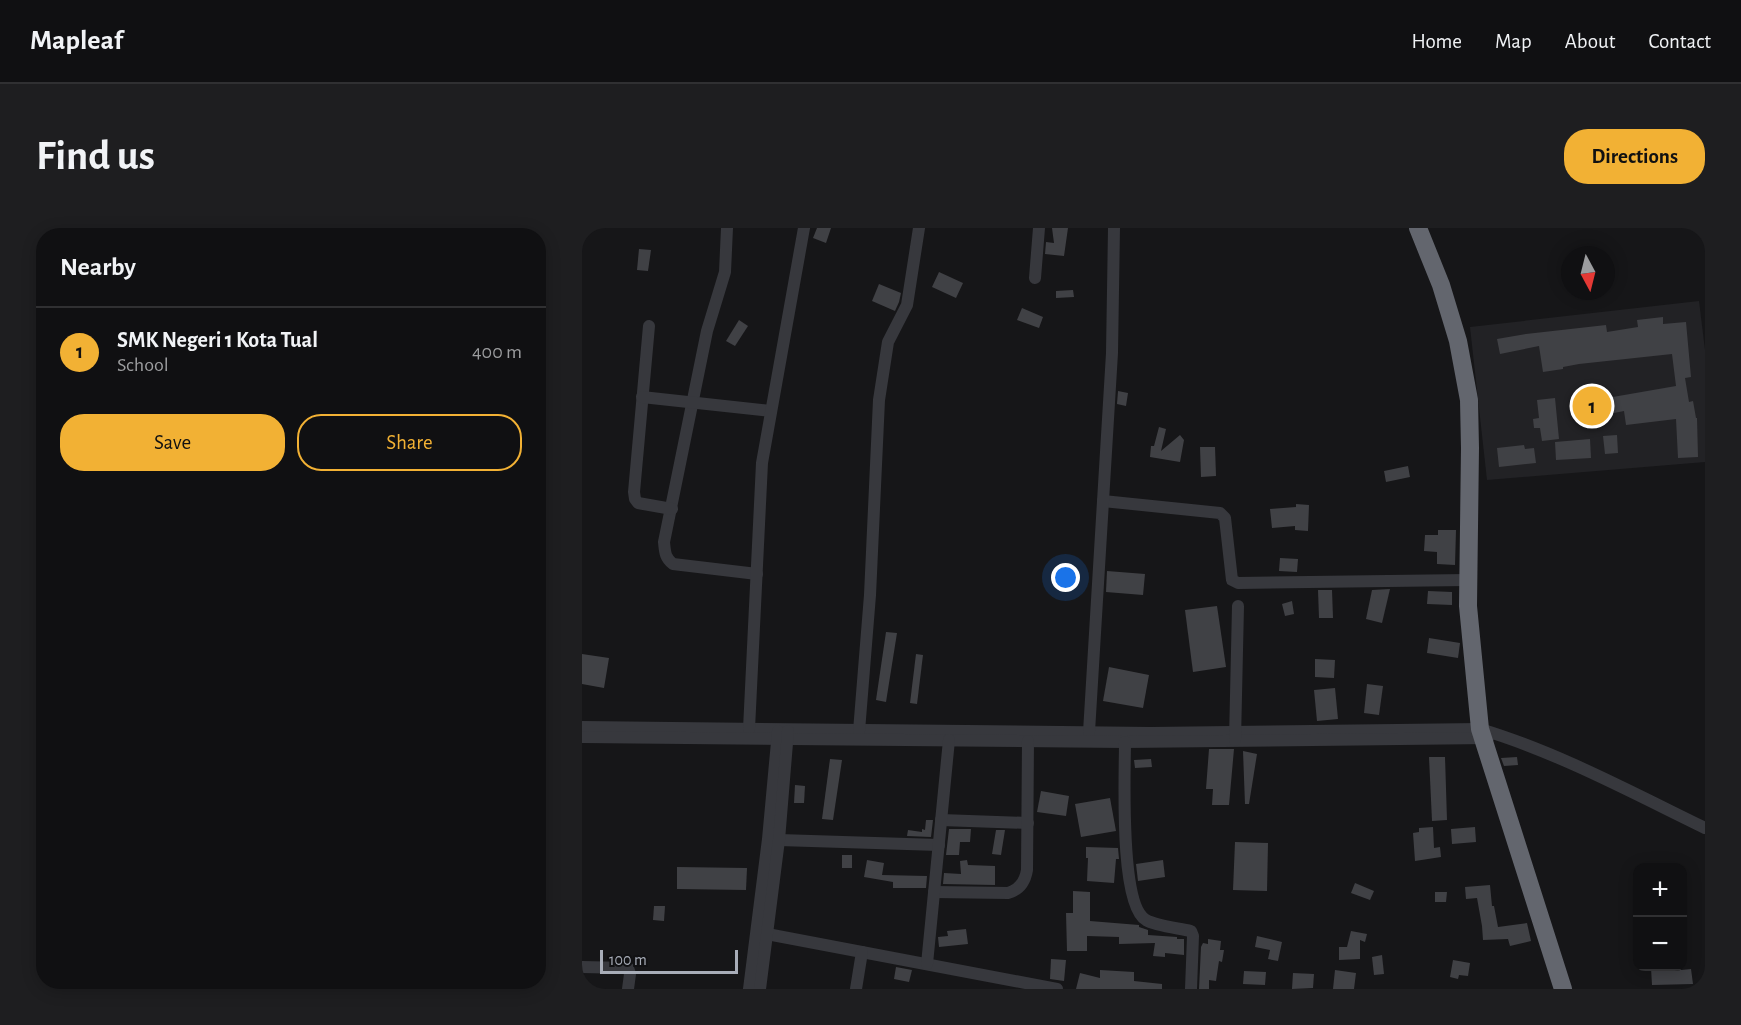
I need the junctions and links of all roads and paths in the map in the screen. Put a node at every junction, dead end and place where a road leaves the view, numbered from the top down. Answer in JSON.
{"nodes":[{"id":1,"x":727,"y":228,"type":"edge"},
{"id":2,"x":804,"y":228,"type":"edge"},
{"id":3,"x":919,"y":228,"type":"edge"},
{"id":4,"x":1039,"y":228,"type":"edge"},
{"id":5,"x":1114,"y":228,"type":"edge"},
{"id":6,"x":1418,"y":228,"type":"edge"},
{"id":7,"x":1035,"y":278,"type":"dead end"},
{"id":8,"x":649,"y":326,"type":"dead end"},
{"id":9,"x":642,"y":397,"type":"junction"},
{"id":10,"x":693,"y":403,"type":"junction"},
{"id":11,"x":771,"y":411,"type":"junction"},
{"id":12,"x":1103,"y":501,"type":"junction"},
{"id":13,"x":672,"y":509,"type":"junction"},
{"id":14,"x":757,"y":574,"type":"junction"},
{"id":15,"x":1467,"y":580,"type":"junction"},
{"id":16,"x":1238,"y":606,"type":"dead end"},
{"id":17,"x":582,"y":727,"type":"edge"},
{"id":18,"x":749,"y":729,"type":"junction"},
{"id":19,"x":859,"y":731,"type":"junction"},
{"id":20,"x":1089,"y":732,"type":"junction"},
{"id":21,"x":783,"y":734,"type":"junction"},
{"id":22,"x":1483,"y":734,"type":"junction"},
{"id":23,"x":582,"y":737,"type":"edge"},
{"id":24,"x":1235,"y":737,"type":"junction"},
{"id":25,"x":949,"y":740,"type":"junction"},
{"id":26,"x":1028,"y":741,"type":"junction"},
{"id":27,"x":1125,"y":742,"type":"junction"},
{"id":28,"x":941,"y":820,"type":"junction"},
{"id":29,"x":1028,"y":823,"type":"junction"},
{"id":30,"x":1705,"y":828,"type":"edge"},
{"id":31,"x":779,"y":840,"type":"junction"},
{"id":32,"x":939,"y":845,"type":"junction"},
{"id":33,"x":934,"y":892,"type":"junction"},
{"id":34,"x":767,"y":934,"type":"junction"},
{"id":35,"x":862,"y":952,"type":"junction"},
{"id":36,"x":927,"y":964,"type":"junction"},
{"id":37,"x":582,"y":967,"type":"edge"},
{"id":38,"x":628,"y":989,"type":"edge"},
{"id":39,"x":749,"y":989,"type":"edge"},
{"id":40,"x":760,"y":989,"type":"edge"},
{"id":41,"x":856,"y":989,"type":"edge"},
{"id":42,"x":1057,"y":989,"type":"edge"},
{"id":43,"x":1191,"y":989,"type":"edge"},
{"id":44,"x":1563,"y":989,"type":"edge"}],
"edges":[{"from":1,"to":10,"type":"street"},
{"from":2,"to":11,"type":"street"},
{"from":3,"to":19,"type":"street"},
{"from":4,"to":7,"type":"street"},
{"from":5,"to":12,"type":"street"},
{"from":6,"to":15,"type":"highway"},
{"from":8,"to":9,"type":"street"},
{"from":9,"to":10,"type":"street"},
{"from":9,"to":13,"type":"street"},
{"from":10,"to":11,"type":"street"},
{"from":10,"to":13,"type":"street"},
{"from":11,"to":14,"type":"street"},
{"from":12,"to":15,"type":"street"},
{"from":12,"to":20,"type":"street"},
{"from":13,"to":14,"type":"street"},
{"from":14,"to":18,"type":"street"},
{"from":15,"to":22,"type":"highway"},
{"from":16,"to":24,"type":"street"},
{"from":17,"to":18,"type":"street"},
{"from":18,"to":21,"type":"street"},
{"from":19,"to":20,"type":"street"},
{"from":19,"to":21,"type":"street"},
{"from":20,"to":24,"type":"street"},
{"from":21,"to":23,"type":"street"},
{"from":21,"to":25,"type":"street"},
{"from":21,"to":31,"type":"street"},
{"from":21,"to":39,"type":"street"},
{"from":22,"to":24,"type":"street"},
{"from":22,"to":30,"type":"street"},
{"from":22,"to":44,"type":"highway"},
{"from":24,"to":27,"type":"street"},
{"from":25,"to":26,"type":"street"},
{"from":25,"to":28,"type":"street"},
{"from":26,"to":27,"type":"street"},
{"from":26,"to":29,"type":"street"},
{"from":27,"to":43,"type":"street"},
{"from":28,"to":29,"type":"street"},
{"from":28,"to":32,"type":"street"},
{"from":29,"to":33,"type":"street"},
{"from":31,"to":32,"type":"street"},
{"from":31,"to":34,"type":"street"},
{"from":32,"to":33,"type":"street"},
{"from":33,"to":36,"type":"street"},
{"from":34,"to":35,"type":"street"},
{"from":34,"to":40,"type":"street"},
{"from":35,"to":36,"type":"street"},
{"from":35,"to":41,"type":"street"},
{"from":36,"to":42,"type":"street"},
{"from":37,"to":38,"type":"street"}]}
